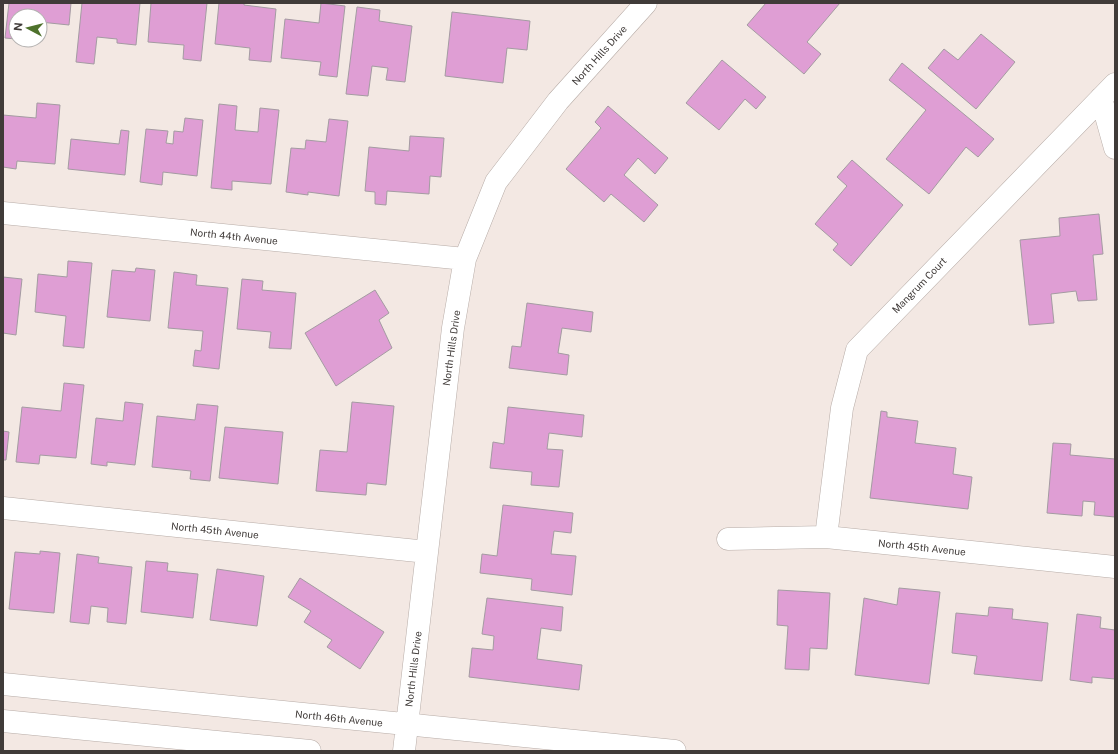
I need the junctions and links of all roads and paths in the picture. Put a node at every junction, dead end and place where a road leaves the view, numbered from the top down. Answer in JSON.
{"nodes":[{"id":1,"x":646,"y":3,"type":"edge"},
{"id":2,"x":1108,"y":91,"type":"edge"},
{"id":3,"x":1115,"y":148,"type":"edge"},
{"id":4,"x":3,"y":212,"type":"edge"},
{"id":5,"x":465,"y":259,"type":"junction"},
{"id":6,"x":3,"y":508,"type":"edge"},
{"id":7,"x":826,"y":537,"type":"junction"},
{"id":8,"x":728,"y":539,"type":"dead end"},
{"id":9,"x":427,"y":552,"type":"junction"},
{"id":10,"x":1115,"y":567,"type":"edge"},
{"id":11,"x":3,"y":684,"type":"edge"},
{"id":12,"x":3,"y":721,"type":"edge"},
{"id":13,"x":406,"y":725,"type":"junction"},
{"id":14,"x":310,"y":751,"type":"edge"},
{"id":15,"x":404,"y":751,"type":"edge"},
{"id":16,"x":675,"y":751,"type":"edge"}],
"edges":[{"from":1,"to":5,"type":"street","name":"North Hills Drive"},
{"from":2,"to":3,"type":"street"},
{"from":2,"to":7,"type":"street","name":"Mangrum Court"},
{"from":4,"to":5,"type":"street","name":"North 44th Avenue"},
{"from":5,"to":9,"type":"street","name":"North Hills Drive"},
{"from":6,"to":9,"type":"street","name":"North 45th Avenue"},
{"from":7,"to":8,"type":"street","name":"North 45th Avenue"},
{"from":7,"to":10,"type":"street","name":"North 45th Avenue"},
{"from":9,"to":13,"type":"street","name":"North Hills Drive"},
{"from":11,"to":13,"type":"street","name":"North 46th Avenue"},
{"from":12,"to":14,"type":"street"},
{"from":13,"to":15,"type":"street","name":"North Hills Drive"},
{"from":13,"to":16,"type":"street","name":"North 46th Avenue"}]}
